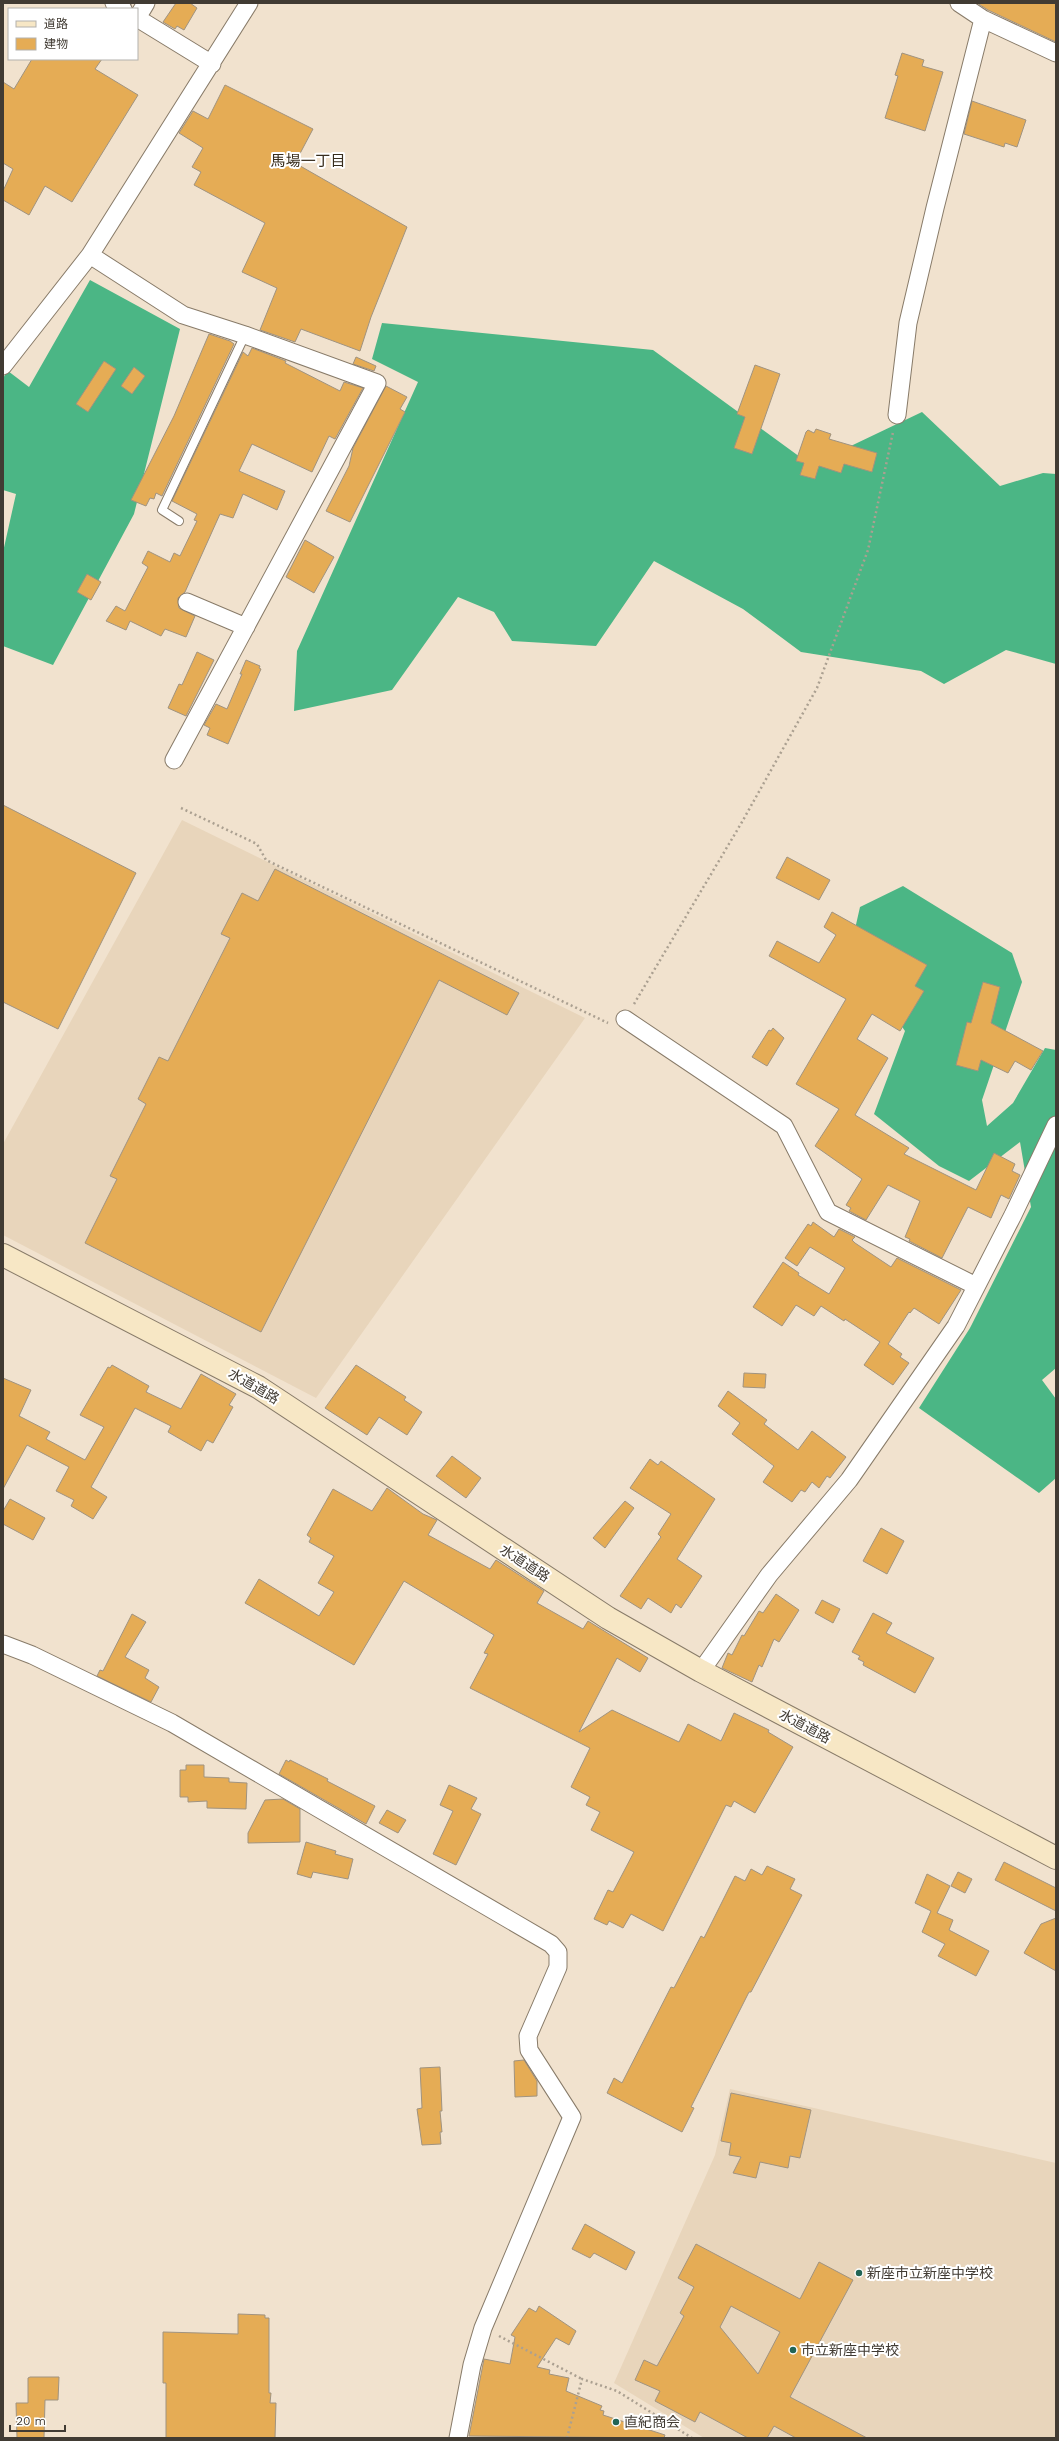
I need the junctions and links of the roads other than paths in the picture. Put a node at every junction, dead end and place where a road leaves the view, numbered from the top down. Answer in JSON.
{"nodes":[{"id":1,"x":146,"y":3,"type":"edge"},
{"id":2,"x":249,"y":3,"type":"edge"},
{"id":3,"x":958,"y":3,"type":"edge"},
{"id":4,"x":138,"y":16,"type":"edge"},
{"id":5,"x":138,"y":19,"type":"edge"},
{"id":6,"x":983,"y":19,"type":"junction"},
{"id":7,"x":1056,"y":53,"type":"edge"},
{"id":8,"x":212,"y":64,"type":"junction"},
{"id":9,"x":90,"y":255,"type":"junction"},
{"id":10,"x":245,"y":335,"type":"junction"},
{"id":11,"x":3,"y":366,"type":"edge"},
{"id":12,"x":897,"y":415,"type":"road end"},
{"id":13,"x":179,"y":522,"type":"dead end"},
{"id":14,"x":187,"y":602,"type":"dead end"},
{"id":15,"x":246,"y":627,"type":"junction"},
{"id":16,"x":174,"y":760,"type":"dead end"},
{"id":17,"x":625,"y":1019,"type":"road end"},
{"id":18,"x":1056,"y":1125,"type":"edge"},
{"id":19,"x":3,"y":1255,"type":"edge"},
{"id":20,"x":976,"y":1286,"type":"junction"},
{"id":21,"x":3,"y":1644,"type":"edge"},
{"id":22,"x":701,"y":1671,"type":"junction"},
{"id":23,"x":1056,"y":1858,"type":"edge"},
{"id":24,"x":458,"y":2438,"type":"edge"}],
"edges":[{"from":1,"to":4,"type":"street"},
{"from":2,"to":8,"type":"street"},
{"from":3,"to":6,"type":"street"},
{"from":5,"to":8,"type":"street"},
{"from":6,"to":7,"type":"street"},
{"from":6,"to":12,"type":"street"},
{"from":8,"to":9,"type":"street"},
{"from":9,"to":10,"type":"street"},
{"from":9,"to":11,"type":"street"},
{"from":10,"to":13,"type":"lane"},
{"from":10,"to":15,"type":"street"},
{"from":14,"to":15,"type":"street"},
{"from":15,"to":16,"type":"street"},
{"from":17,"to":20,"type":"street"},
{"from":18,"to":20,"type":"street"},
{"from":19,"to":22,"type":"street","name":"水道道路"},
{"from":20,"to":22,"type":"street"},
{"from":21,"to":24,"type":"street"},
{"from":22,"to":23,"type":"street","name":"水道道路"}]}
